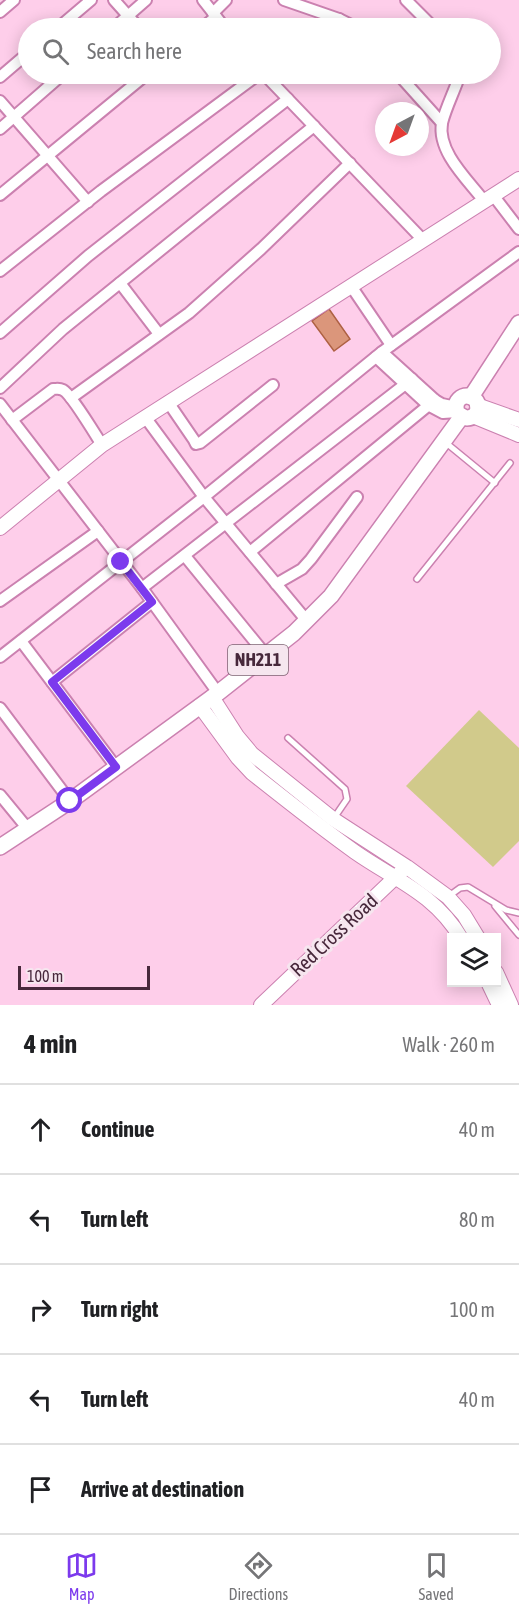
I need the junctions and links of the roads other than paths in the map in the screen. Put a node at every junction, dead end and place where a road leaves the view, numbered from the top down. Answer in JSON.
{"nodes":[{"id":1,"x":14,"y":0,"type":"edge"},
{"id":2,"x":91,"y":0,"type":"edge"},
{"id":3,"x":114,"y":0,"type":"edge"},
{"id":4,"x":146,"y":0,"type":"edge"},
{"id":5,"x":203,"y":0,"type":"edge"},
{"id":6,"x":226,"y":0,"type":"edge"},
{"id":7,"x":284,"y":0,"type":"edge"},
{"id":8,"x":406,"y":0,"type":"edge"},
{"id":9,"x":0,"y":12,"type":"edge"},
{"id":10,"x":214,"y":15,"type":"junction"},
{"id":11,"x":128,"y":16,"type":"junction"},
{"id":12,"x":69,"y":18,"type":"edge"},
{"id":13,"x":126,"y":18,"type":"edge"},
{"id":14,"x":211,"y":18,"type":"edge"},
{"id":15,"x":217,"y":18,"type":"edge"},
{"id":16,"x":336,"y":18,"type":"edge"},
{"id":17,"x":424,"y":18,"type":"edge"},
{"id":18,"x":18,"y":62,"type":"edge"},
{"id":19,"x":0,"y":77,"type":"edge"},
{"id":20,"x":52,"y":84,"type":"edge"},
{"id":21,"x":135,"y":84,"type":"edge"},
{"id":22,"x":246,"y":84,"type":"edge"},
{"id":23,"x":276,"y":84,"type":"edge"},
{"id":24,"x":407,"y":84,"type":"edge"},
{"id":25,"x":456,"y":84,"type":"edge"},
{"id":26,"x":288,"y":99,"type":"junction"},
{"id":27,"x":0,"y":101,"type":"edge"},
{"id":28,"x":14,"y":117,"type":"junction"},
{"id":29,"x":442,"y":123,"type":"junction"},
{"id":30,"x":314,"y":126,"type":"junction"},
{"id":31,"x":0,"y":129,"type":"edge"},
{"id":32,"x":48,"y":156,"type":"junction"},
{"id":33,"x":350,"y":163,"type":"junction"},
{"id":34,"x":519,"y":179,"type":"edge"},
{"id":35,"x":0,"y":195,"type":"edge"},
{"id":36,"x":489,"y":198,"type":"junction"},
{"id":37,"x":88,"y":202,"type":"junction"},
{"id":38,"x":519,"y":229,"type":"edge"},
{"id":39,"x":423,"y":240,"type":"junction"},
{"id":40,"x":519,"y":252,"type":"edge"},
{"id":41,"x":0,"y":271,"type":"edge"},
{"id":42,"x":120,"y":283,"type":"junction"},
{"id":43,"x":351,"y":286,"type":"junction"},
{"id":44,"x":519,"y":323,"type":"edge"},
{"id":45,"x":0,"y":333,"type":"edge"},
{"id":46,"x":159,"y":334,"type":"junction"},
{"id":47,"x":383,"y":351,"type":"junction"},
{"id":48,"x":408,"y":382,"type":"junction"},
{"id":49,"x":273,"y":385,"type":"dead end"},
{"id":50,"x":0,"y":388,"type":"edge"},
{"id":51,"x":71,"y":398,"type":"junction"},
{"id":52,"x":168,"y":402,"type":"junction"},
{"id":53,"x":431,"y":403,"type":"junction"},
{"id":54,"x":0,"y":404,"type":"edge"},
{"id":55,"x":466,"y":409,"type":"junction"},
{"id":56,"x":145,"y":417,"type":"junction"},
{"id":57,"x":12,"y":420,"type":"junction"},
{"id":58,"x":519,"y":420,"type":"edge"},
{"id":59,"x":519,"y":435,"type":"edge"},
{"id":60,"x":444,"y":442,"type":"junction"},
{"id":61,"x":102,"y":445,"type":"junction"},
{"id":62,"x":510,"y":463,"type":"dead end"},
{"id":63,"x":58,"y":480,"type":"junction"},
{"id":64,"x":495,"y":483,"type":"junction"},
{"id":65,"x":204,"y":497,"type":"junction"},
{"id":66,"x":357,"y":497,"type":"dead end"},
{"id":67,"x":226,"y":524,"type":"junction"},
{"id":68,"x":0,"y":528,"type":"edge"},
{"id":69,"x":98,"y":531,"type":"junction"},
{"id":70,"x":250,"y":552,"type":"junction"},
{"id":71,"x":185,"y":556,"type":"junction"},
{"id":72,"x":121,"y":562,"type":"junction"},
{"id":73,"x":417,"y":579,"type":"dead end"},
{"id":74,"x":276,"y":584,"type":"junction"},
{"id":75,"x":142,"y":588,"type":"junction"},
{"id":76,"x":0,"y":601,"type":"edge"},
{"id":77,"x":152,"y":602,"type":"junction"},
{"id":78,"x":307,"y":621,"type":"junction"},
{"id":79,"x":21,"y":641,"type":"junction"},
{"id":80,"x":265,"y":654,"type":"junction"},
{"id":81,"x":0,"y":657,"type":"edge"},
{"id":82,"x":52,"y":682,"type":"junction"},
{"id":83,"x":210,"y":699,"type":"junction"},
{"id":84,"x":0,"y":708,"type":"edge"},
{"id":85,"x":288,"y":738,"type":"dead end"},
{"id":86,"x":116,"y":767,"type":"junction"},
{"id":87,"x":0,"y":795,"type":"edge"},
{"id":88,"x":70,"y":801,"type":"junction"},
{"id":89,"x":333,"y":819,"type":"junction"},
{"id":90,"x":28,"y":829,"type":"junction"},
{"id":91,"x":0,"y":847,"type":"edge"},
{"id":92,"x":402,"y":872,"type":"junction"},
{"id":93,"x":448,"y":897,"type":"junction"},
{"id":94,"x":490,"y":900,"type":"junction"},
{"id":95,"x":519,"y":913,"type":"edge"},
{"id":96,"x":458,"y":933,"type":"edge"},
{"id":97,"x":475,"y":933,"type":"edge"},
{"id":98,"x":519,"y":935,"type":"edge"},
{"id":99,"x":501,"y":983,"type":"edge"},
{"id":100,"x":490,"y":987,"type":"edge"},
{"id":101,"x":261,"y":1005,"type":"edge"},
{"id":102,"x":499,"y":1005,"type":"edge"},
{"id":103,"x":511,"y":1005,"type":"edge"}],
"edges":[{"from":1,"to":9,"type":"street"},
{"from":2,"to":12,"type":"street"},
{"from":3,"to":11,"type":"street"},
{"from":4,"to":11,"type":"street"},
{"from":5,"to":10,"type":"street"},
{"from":6,"to":10,"type":"street"},
{"from":7,"to":16,"type":"street"},
{"from":8,"to":17,"type":"street"},
{"from":10,"to":14,"type":"street"},
{"from":10,"to":15,"type":"street"},
{"from":11,"to":13,"type":"street"},
{"from":18,"to":19,"type":"street"},
{"from":20,"to":28,"type":"street"},
{"from":21,"to":32,"type":"street"},
{"from":22,"to":37,"type":"street"},
{"from":23,"to":26,"type":"street"},
{"from":24,"to":29,"type":"street"},
{"from":25,"to":29,"type":"street"},
{"from":26,"to":30,"type":"street"},
{"from":26,"to":45,"type":"street"},
{"from":27,"to":28,"type":"street"},
{"from":28,"to":31,"type":"street"},
{"from":28,"to":32,"type":"street"},
{"from":29,"to":36,"type":"street"},
{"from":30,"to":33,"type":"street"},
{"from":30,"to":42,"type":"street"},
{"from":32,"to":35,"type":"street"},
{"from":32,"to":37,"type":"street"},
{"from":33,"to":39,"type":"street"},
{"from":33,"to":46,"type":"street"},
{"from":34,"to":36,"type":"street"},
{"from":36,"to":38,"type":"street"},
{"from":36,"to":39,"type":"street"},
{"from":37,"to":41,"type":"street"},
{"from":39,"to":43,"type":"street"},
{"from":40,"to":47,"type":"street"},
{"from":42,"to":46,"type":"street"},
{"from":42,"to":50,"type":"street"},
{"from":43,"to":47,"type":"street"},
{"from":43,"to":52,"type":"street"},
{"from":44,"to":55,"type":"main road","number":"NH211"},
{"from":46,"to":51,"type":"street"},
{"from":47,"to":48,"type":"street"},
{"from":47,"to":65,"type":"street"},
{"from":48,"to":53,"type":"street"},
{"from":48,"to":67,"type":"street"},
{"from":49,"to":52,"type":"street"},
{"from":51,"to":57,"type":"street"},
{"from":51,"to":61,"type":"street"},
{"from":52,"to":56,"type":"street"},
{"from":53,"to":55,"type":"street"},
{"from":53,"to":70,"type":"street"},
{"from":54,"to":57,"type":"street"},
{"from":55,"to":58,"type":"street"},
{"from":55,"to":59,"type":"street"},
{"from":55,"to":60,"type":"main road","number":"NH211"},
{"from":56,"to":61,"type":"street"},
{"from":56,"to":65,"type":"street"},
{"from":57,"to":63,"type":"street"},
{"from":60,"to":64,"type":"lane"},
{"from":60,"to":78,"type":"main road","number":"NH211"},
{"from":61,"to":63,"type":"street"},
{"from":62,"to":64,"type":"lane"},
{"from":63,"to":68,"type":"street"},
{"from":63,"to":69,"type":"street"},
{"from":64,"to":73,"type":"lane"},
{"from":65,"to":67,"type":"street"},
{"from":65,"to":72,"type":"street"},
{"from":66,"to":74,"type":"street"},
{"from":67,"to":70,"type":"street"},
{"from":67,"to":71,"type":"street"},
{"from":69,"to":72,"type":"street"},
{"from":69,"to":76,"type":"street"},
{"from":70,"to":74,"type":"street"},
{"from":71,"to":75,"type":"street"},
{"from":71,"to":80,"type":"street"},
{"from":72,"to":75,"type":"street"},
{"from":72,"to":79,"type":"street"},
{"from":74,"to":78,"type":"street"},
{"from":75,"to":77,"type":"street"},
{"from":77,"to":82,"type":"street"},
{"from":77,"to":83,"type":"street"},
{"from":78,"to":80,"type":"main road","number":"NH211"},
{"from":79,"to":81,"type":"street"},
{"from":79,"to":82,"type":"street"},
{"from":80,"to":83,"type":"main road","number":"NH211"},
{"from":82,"to":86,"type":"street"},
{"from":83,"to":86,"type":"main road","number":"NH211"},
{"from":83,"to":89,"type":"street"},
{"from":83,"to":92,"type":"street"},
{"from":84,"to":88,"type":"street"},
{"from":85,"to":89,"type":"lane"},
{"from":86,"to":88,"type":"main road","number":"NH211"},
{"from":87,"to":90,"type":"street"},
{"from":88,"to":90,"type":"main road","number":"NH211"},
{"from":89,"to":92,"type":"street"},
{"from":90,"to":91,"type":"main road","number":"NH211"},
{"from":92,"to":93,"type":"street"},
{"from":92,"to":96,"type":"street"},
{"from":92,"to":101,"type":"street","name":"Red Cross Road"},
{"from":93,"to":94,"type":"lane"},
{"from":93,"to":97,"type":"street"},
{"from":94,"to":95,"type":"lane"},
{"from":94,"to":98,"type":"lane"},
{"from":99,"to":103,"type":"street"},
{"from":100,"to":102,"type":"street"}]}
